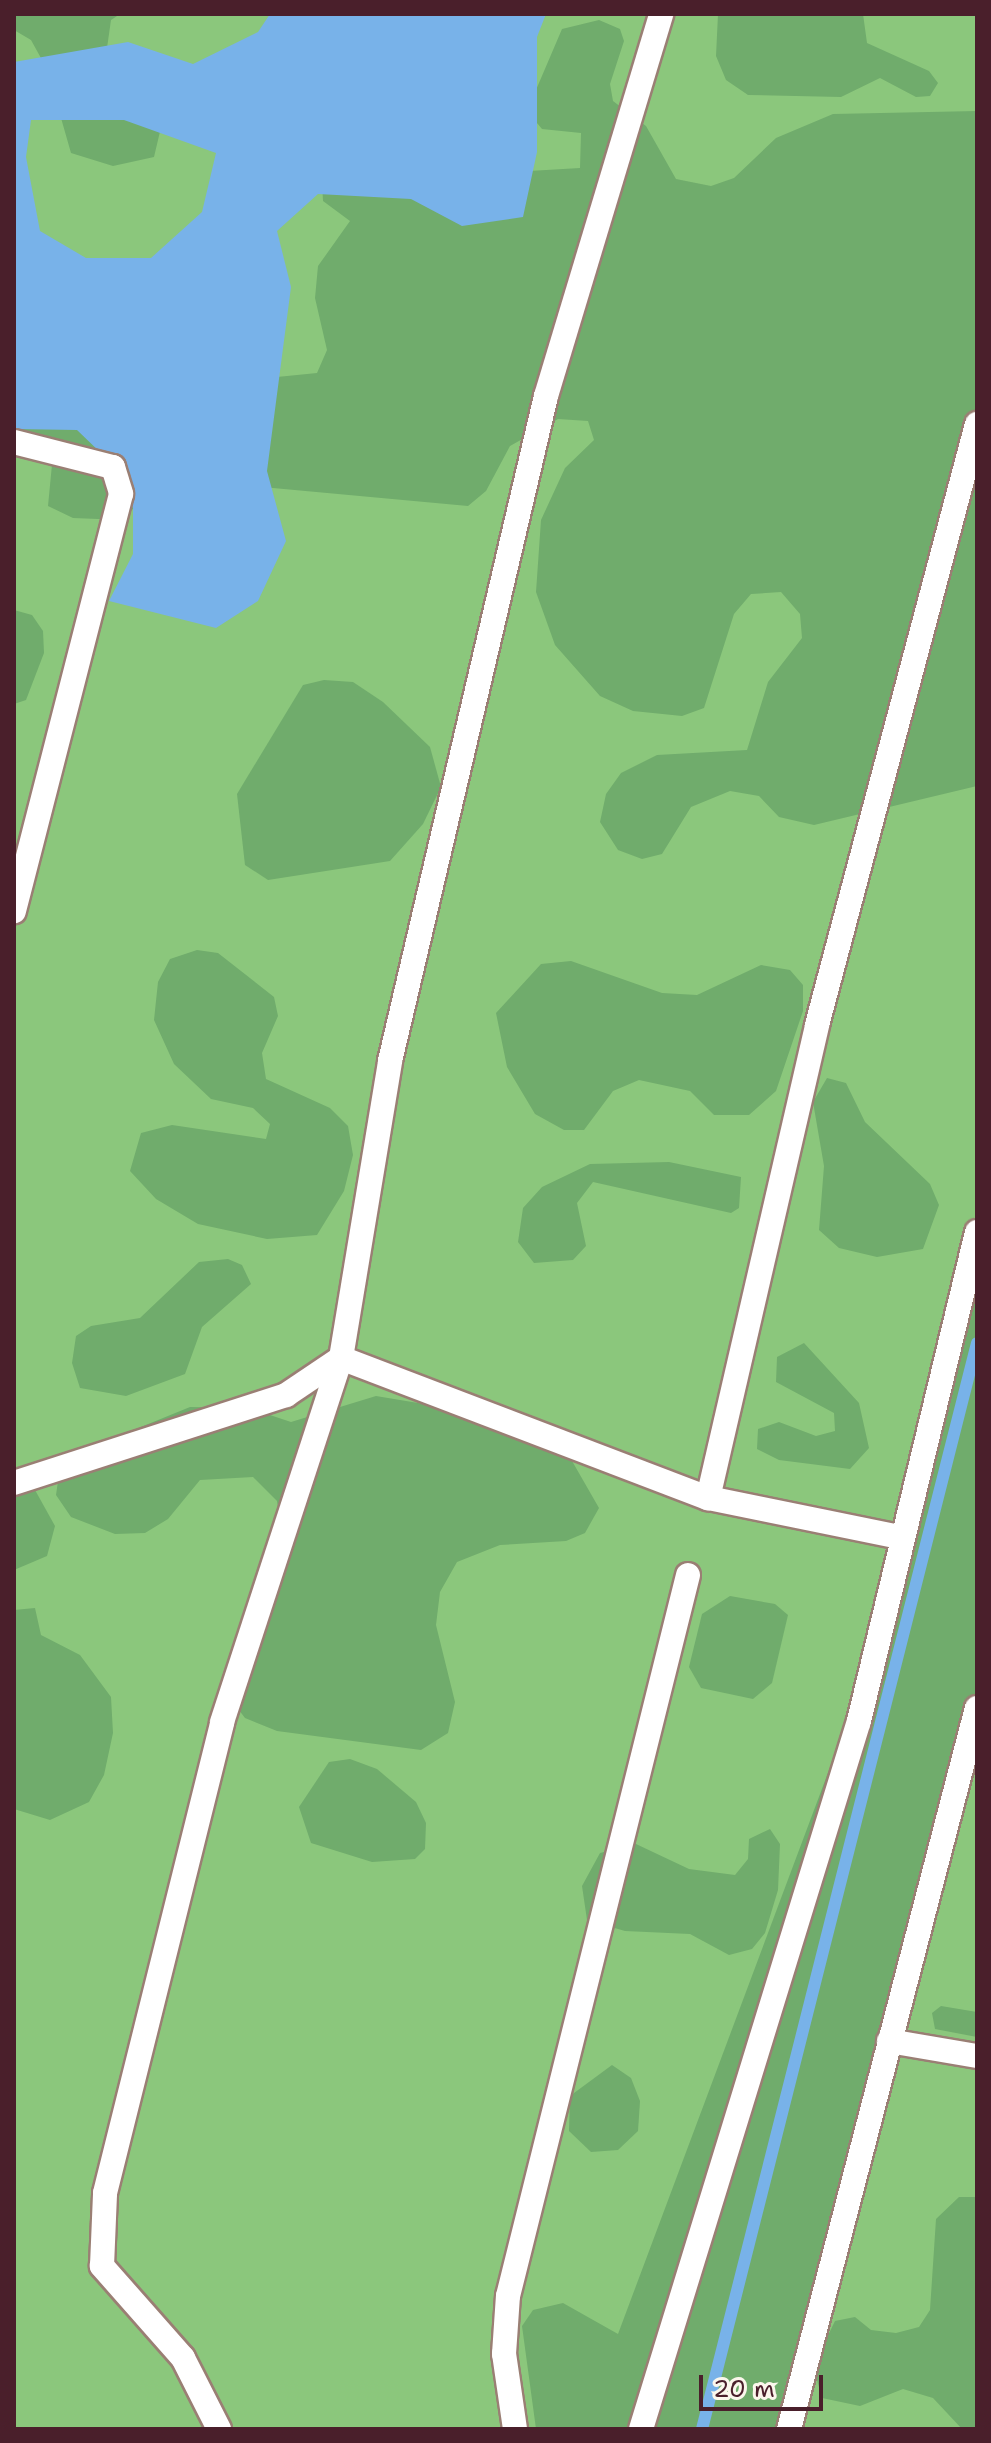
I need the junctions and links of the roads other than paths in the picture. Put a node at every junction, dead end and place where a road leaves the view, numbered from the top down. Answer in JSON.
{"nodes":[{"id":1,"x":661,"y":14,"type":"edge"},
{"id":2,"x":977,"y":424,"type":"edge"},
{"id":3,"x":14,"y":442,"type":"edge"},
{"id":4,"x":20,"y":871,"type":"edge"},
{"id":5,"x":14,"y":911,"type":"edge"},
{"id":6,"x":977,"y":1232,"type":"edge"},
{"id":7,"x":341,"y":1358,"type":"junction"},
{"id":8,"x":14,"y":1483,"type":"edge"},
{"id":9,"x":708,"y":1498,"type":"junction"},
{"id":10,"x":900,"y":1537,"type":"junction"},
{"id":11,"x":688,"y":1575,"type":"dead end"},
{"id":12,"x":977,"y":1708,"type":"edge"},
{"id":13,"x":968,"y":1777,"type":"edge"},
{"id":14,"x":889,"y":2041,"type":"junction"},
{"id":15,"x":977,"y":2056,"type":"edge"},
{"id":16,"x":219,"y":2429,"type":"edge"},
{"id":17,"x":515,"y":2429,"type":"edge"},
{"id":18,"x":641,"y":2429,"type":"edge"},
{"id":19,"x":789,"y":2429,"type":"edge"}],
"edges":[{"from":1,"to":7,"type":"lane"},
{"from":2,"to":9,"type":"lane"},
{"from":3,"to":4,"type":"lane"},
{"from":4,"to":5,"type":"lane"},
{"from":6,"to":10,"type":"lane"},
{"from":7,"to":8,"type":"lane"},
{"from":7,"to":9,"type":"lane"},
{"from":7,"to":16,"type":"lane"},
{"from":9,"to":10,"type":"lane"},
{"from":10,"to":18,"type":"lane"},
{"from":11,"to":17,"type":"lane"},
{"from":12,"to":13,"type":"lane"},
{"from":13,"to":14,"type":"lane"},
{"from":14,"to":15,"type":"lane"},
{"from":14,"to":19,"type":"lane"}]}
